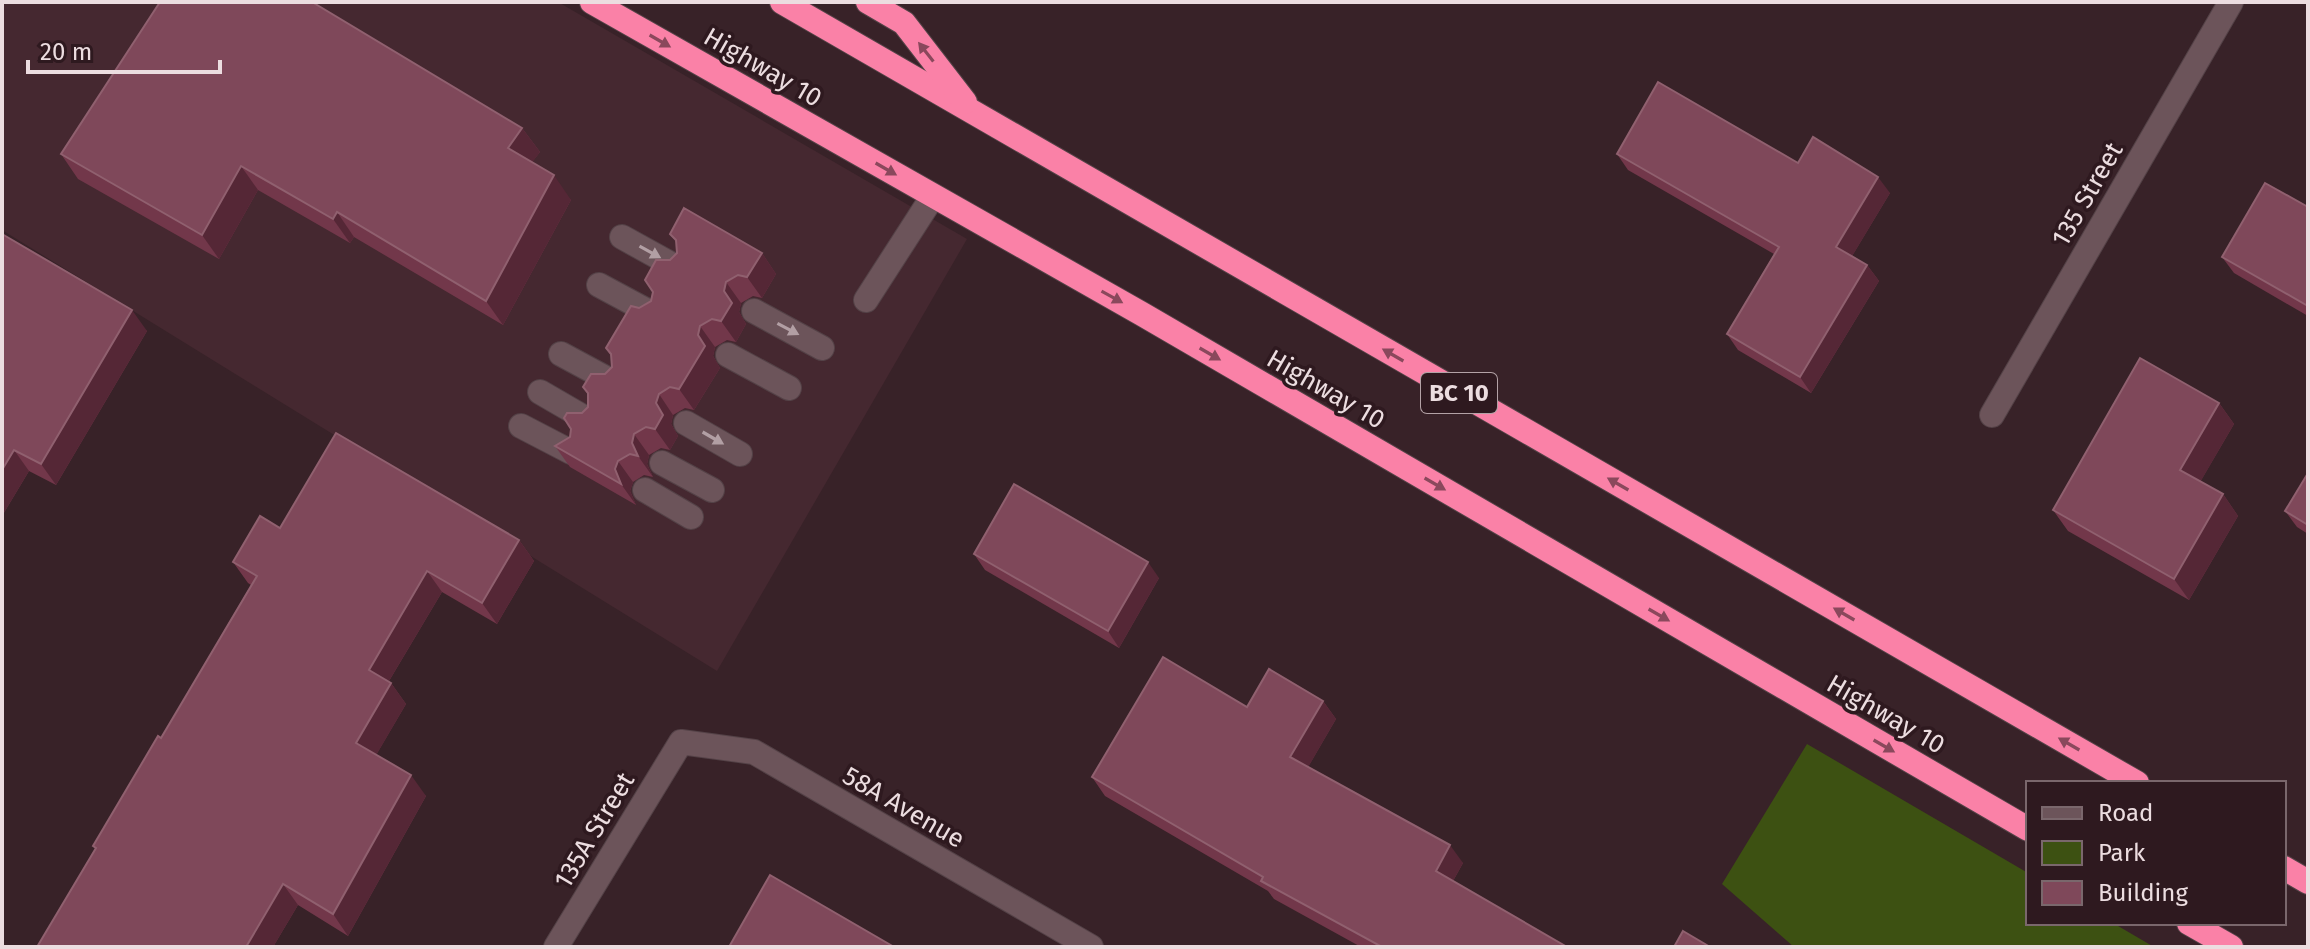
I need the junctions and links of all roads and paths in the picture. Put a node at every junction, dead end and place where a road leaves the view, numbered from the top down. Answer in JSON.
{"nodes":[{"id":1,"x":592,"y":2,"type":"edge"},
{"id":2,"x":782,"y":2,"type":"edge"},
{"id":3,"x":868,"y":2,"type":"edge"},
{"id":4,"x":2231,"y":2,"type":"edge"},
{"id":5,"x":974,"y":113,"type":"junction"},
{"id":6,"x":933,"y":196,"type":"junction"},
{"id":7,"x":622,"y":237,"type":"dead end"},
{"id":8,"x":678,"y":268,"type":"edge"},
{"id":9,"x":599,"y":285,"type":"dead end"},
{"id":10,"x":866,"y":300,"type":"dead end"},
{"id":11,"x":754,"y":311,"type":"dead end"},
{"id":12,"x":653,"y":314,"type":"edge"},
{"id":13,"x":822,"y":348,"type":"dead end"},
{"id":14,"x":561,"y":354,"type":"dead end"},
{"id":15,"x":728,"y":355,"type":"dead end"},
{"id":16,"x":613,"y":382,"type":"edge"},
{"id":17,"x":789,"y":388,"type":"dead end"},
{"id":18,"x":540,"y":392,"type":"dead end"},
{"id":19,"x":1992,"y":415,"type":"dead end"},
{"id":20,"x":590,"y":421,"type":"edge"},
{"id":21,"x":686,"y":423,"type":"dead end"},
{"id":22,"x":521,"y":426,"type":"dead end"},
{"id":23,"x":571,"y":452,"type":"edge"},
{"id":24,"x":740,"y":454,"type":"dead end"},
{"id":25,"x":662,"y":463,"type":"dead end"},
{"id":26,"x":645,"y":490,"type":"dead end"},
{"id":27,"x":712,"y":490,"type":"dead end"},
{"id":28,"x":691,"y":517,"type":"dead end"},
{"id":29,"x":681,"y":742,"type":"joint"},
{"id":30,"x":2134,"y":781,"type":"edge"},
{"id":31,"x":2026,"y":828,"type":"edge"},
{"id":32,"x":2286,"y":869,"type":"edge"},
{"id":33,"x":2308,"y":882,"type":"edge"},
{"id":34,"x":2192,"y":925,"type":"edge"},
{"id":35,"x":556,"y":947,"type":"edge"},
{"id":36,"x":1091,"y":947,"type":"edge"},
{"id":37,"x":2231,"y":947,"type":"edge"}],
"edges":[{"from":1,"to":6,"type":"highway","name":"Highway 10","one_way":true},
{"from":2,"to":5,"type":"highway","number":"BC 10"},
{"from":5,"to":3,"type":"highway","one_way":true},
{"from":4,"to":19,"type":"street","name":"135 Street"},
{"from":30,"to":5,"type":"highway","number":"BC 10","one_way":true},
{"from":6,"to":10,"type":"street"},
{"from":6,"to":31,"type":"highway","name":"Highway 10","one_way":true},
{"from":7,"to":8,"type":"street","one_way":true},
{"from":9,"to":12,"type":"street"},
{"from":11,"to":13,"type":"street","one_way":true},
{"from":14,"to":16,"type":"street"},
{"from":15,"to":17,"type":"street"},
{"from":18,"to":20,"type":"street"},
{"from":21,"to":24,"type":"street","one_way":true},
{"from":22,"to":23,"type":"street"},
{"from":25,"to":27,"type":"street"},
{"from":26,"to":28,"type":"street"},
{"from":29,"to":35,"type":"street","name":"135A Street"},
{"from":29,"to":36,"type":"street","name":"58A Avenue"},
{"from":32,"to":33,"type":"highway"},
{"from":34,"to":37,"type":"highway"}]}
